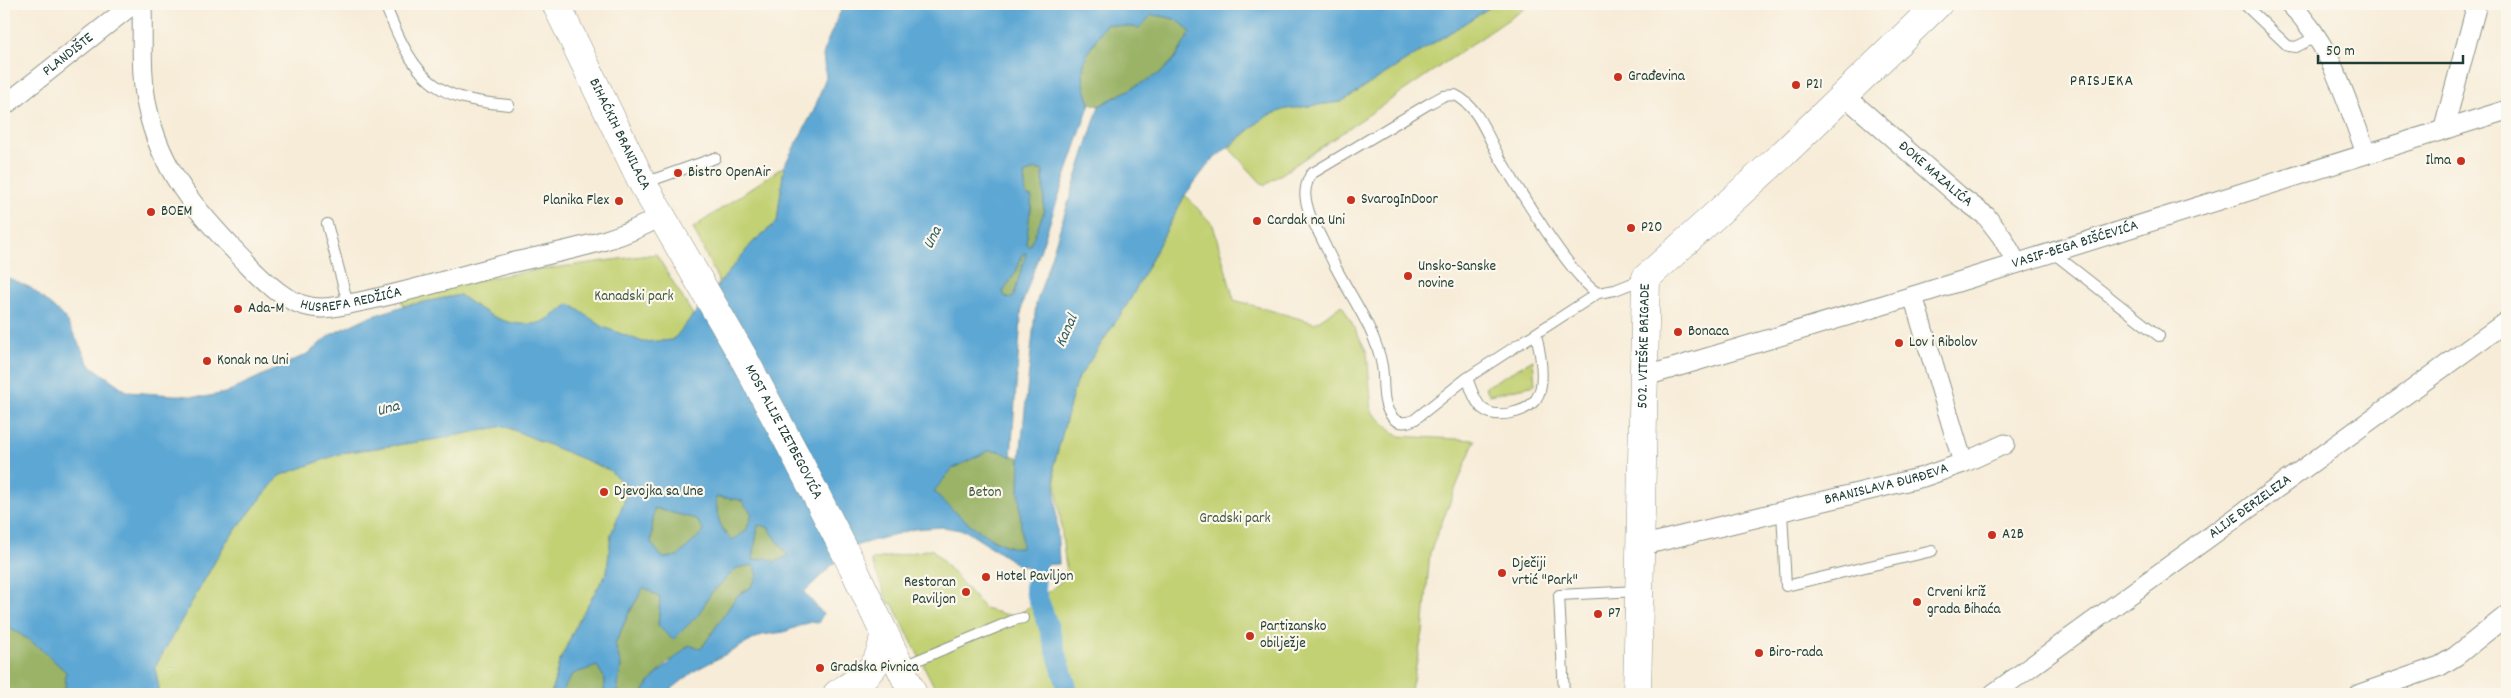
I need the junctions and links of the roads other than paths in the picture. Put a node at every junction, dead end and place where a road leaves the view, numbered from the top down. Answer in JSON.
{"nodes":[{"id":1,"x":132,"y":4,"type":"edge"},
{"id":2,"x":142,"y":4,"type":"edge"},
{"id":3,"x":392,"y":4,"type":"edge"},
{"id":4,"x":556,"y":4,"type":"edge"},
{"id":5,"x":1938,"y":4,"type":"edge"},
{"id":6,"x":2244,"y":4,"type":"edge"},
{"id":7,"x":2290,"y":4,"type":"edge"},
{"id":8,"x":2477,"y":4,"type":"edge"},
{"id":9,"x":2316,"y":37,"type":"junction"},
{"id":10,"x":1844,"y":95,"type":"junction"},
{"id":11,"x":509,"y":105,"type":"dead end"},
{"id":12,"x":4,"y":106,"type":"edge"},
{"id":13,"x":2507,"y":110,"type":"edge"},
{"id":14,"x":2444,"y":128,"type":"junction"},
{"id":15,"x":2366,"y":153,"type":"junction"},
{"id":16,"x":715,"y":158,"type":"dead end"},
{"id":17,"x":643,"y":184,"type":"junction"},
{"id":18,"x":661,"y":216,"type":"junction"},
{"id":19,"x":327,"y":224,"type":"dead end"},
{"id":20,"x":2051,"y":252,"type":"junction"},
{"id":21,"x":688,"y":262,"type":"joint"},
{"id":22,"x":2016,"y":262,"type":"junction"},
{"id":23,"x":1646,"y":278,"type":"junction"},
{"id":24,"x":1598,"y":293,"type":"junction"},
{"id":25,"x":1913,"y":296,"type":"junction"},
{"id":26,"x":348,"y":304,"type":"junction"},
{"id":27,"x":2507,"y":321,"type":"edge"},
{"id":28,"x":1536,"y":334,"type":"junction"},
{"id":29,"x":2159,"y":336,"type":"dead end"},
{"id":30,"x":1643,"y":377,"type":"junction"},
{"id":31,"x":1467,"y":378,"type":"junction"},
{"id":32,"x":2005,"y":444,"type":"dead end"},
{"id":33,"x":1963,"y":462,"type":"junction"},
{"id":34,"x":1782,"y":512,"type":"junction"},
{"id":35,"x":1640,"y":546,"type":"junction"},
{"id":36,"x":1932,"y":551,"type":"dead end"},
{"id":37,"x":1639,"y":591,"type":"junction"},
{"id":38,"x":2507,"y":615,"type":"edge"},
{"id":39,"x":1024,"y":618,"type":"dead end"},
{"id":40,"x":884,"y":632,"type":"junction"},
{"id":41,"x":869,"y":673,"type":"junction"},
{"id":42,"x":906,"y":680,"type":"edge"},
{"id":43,"x":836,"y":694,"type":"edge"},
{"id":44,"x":1564,"y":694,"type":"edge"},
{"id":45,"x":1638,"y":694,"type":"edge"},
{"id":46,"x":1994,"y":694,"type":"edge"},
{"id":47,"x":2360,"y":694,"type":"edge"}],
"edges":[{"from":1,"to":12,"type":"street","name":"PLANDIŠTE"},
{"from":2,"to":26,"type":"street","name":"HUSREFA REDŽIĆA"},
{"from":3,"to":11,"type":"lane"},
{"from":4,"to":17,"type":"main road","name":"BIHAĆKIH BRANILACA"},
{"from":5,"to":10,"type":"main road","name":"502. VITEŠKE BRIGADE"},
{"from":6,"to":9,"type":"lane"},
{"from":7,"to":9,"type":"street"},
{"from":8,"to":14,"type":"street"},
{"from":9,"to":15,"type":"street"},
{"from":10,"to":22,"type":"street","name":"ĐOKE MAZALIĆA"},
{"from":10,"to":23,"type":"main road","name":"502. VITEŠKE BRIGADE"},
{"from":13,"to":14,"type":"street","name":"VASIF-BEGA BIŠĆEVIĆA"},
{"from":14,"to":15,"type":"street","name":"VASIF-BEGA BIŠĆEVIĆA"},
{"from":15,"to":20,"type":"street","name":"VASIF-BEGA BIŠĆEVIĆA"},
{"from":16,"to":17,"type":"lane"},
{"from":17,"to":18,"type":"main road","name":"BIHAĆKIH BRANILACA"},
{"from":18,"to":21,"type":"main road","name":"BIHAĆKIH BRANILACA"},
{"from":18,"to":26,"type":"street","name":"HUSREFA REDŽIĆA"},
{"from":19,"to":26,"type":"lane"},
{"from":20,"to":22,"type":"street","name":"VASIF-BEGA BIŠĆEVIĆA"},
{"from":20,"to":29,"type":"lane"},
{"from":21,"to":40,"type":"main road","name":"MOST ALIJE IZETBEGOVIĆA"},
{"from":22,"to":25,"type":"street","name":"VASIF-BEGA BIŠĆEVIĆA"},
{"from":23,"to":24,"type":"lane"},
{"from":23,"to":30,"type":"main road","name":"502. VITEŠKE BRIGADE"},
{"from":24,"to":28,"type":"lane"},
{"from":24,"to":31,"type":"lane"},
{"from":25,"to":30,"type":"street","name":"VASIF-BEGA BIŠĆEVIĆA"},
{"from":25,"to":33,"type":"street","name":"BRANISLAVA ĐURĐEVA"},
{"from":27,"to":46,"type":"street","name":"ALIJE ĐERZELEZA"},
{"from":28,"to":31,"type":"lane"},
{"from":28,"to":31,"type":"lane"},
{"from":30,"to":35,"type":"main road","name":"502. VITEŠKE BRIGADE"},
{"from":32,"to":33,"type":"street"},
{"from":33,"to":34,"type":"street","name":"BRANISLAVA ĐURĐEVA"},
{"from":34,"to":35,"type":"street","name":"BRANISLAVA ĐURĐEVA"},
{"from":34,"to":36,"type":"lane"},
{"from":35,"to":37,"type":"main road","name":"502. VITEŠKE BRIGADE"},
{"from":37,"to":44,"type":"lane"},
{"from":37,"to":45,"type":"main road","name":"502. VITEŠKE BRIGADE"},
{"from":38,"to":47,"type":"street"},
{"from":39,"to":42,"type":"lane"},
{"from":40,"to":41,"type":"main road"},
{"from":40,"to":42,"type":"main road","name":"MOST ALIJE IZETBEGOVIĆA"},
{"from":41,"to":42,"type":"main road"},
{"from":41,"to":43,"type":"main road"}]}
